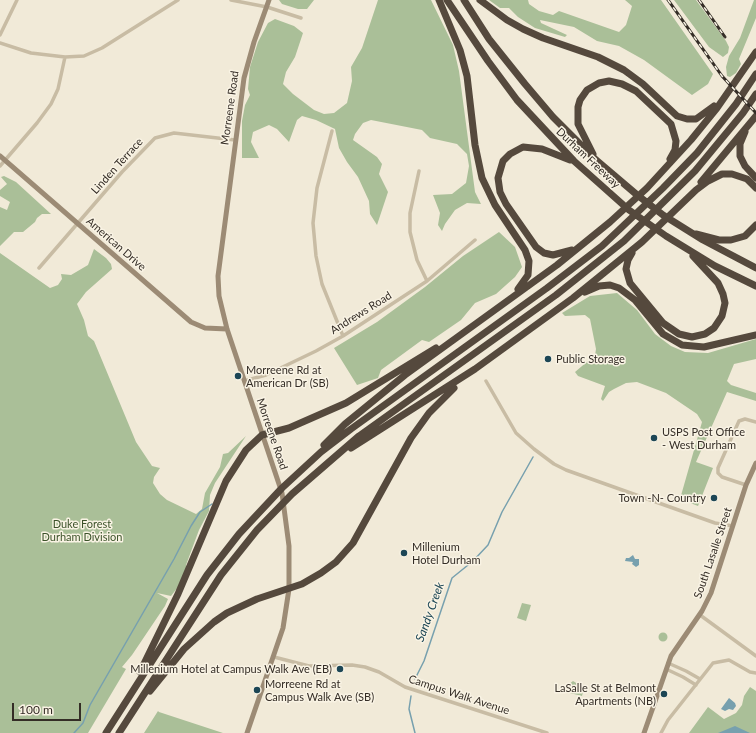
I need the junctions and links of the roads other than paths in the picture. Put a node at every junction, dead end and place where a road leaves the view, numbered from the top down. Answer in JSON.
{"nodes":[{"id":1,"x":17,"y":0,"type":"edge"},
{"id":2,"x":178,"y":0,"type":"edge"},
{"id":3,"x":231,"y":0,"type":"edge"},
{"id":4,"x":269,"y":0,"type":"edge"},
{"id":5,"x":439,"y":0,"type":"edge"},
{"id":6,"x":447,"y":0,"type":"edge"},
{"id":7,"x":464,"y":0,"type":"edge"},
{"id":8,"x":480,"y":0,"type":"edge"},
{"id":9,"x":173,"y":1,"type":"edge"},
{"id":10,"x":267,"y":7,"type":"junction"},
{"id":11,"x":301,"y":18,"type":"dead end"},
{"id":12,"x":0,"y":35,"type":"edge"},
{"id":13,"x":0,"y":43,"type":"edge"},
{"id":14,"x":755,"y":52,"type":"edge"},
{"id":15,"x":65,"y":57,"type":"junction"},
{"id":16,"x":756,"y":74,"type":"edge"},
{"id":17,"x":728,"y":92,"type":"junction"},
{"id":18,"x":756,"y":94,"type":"edge"},
{"id":19,"x":756,"y":116,"type":"edge"},
{"id":20,"x":748,"y":127,"type":"junction"},
{"id":21,"x":332,"y":131,"type":"dead end"},
{"id":22,"x":235,"y":140,"type":"junction"},
{"id":23,"x":0,"y":156,"type":"edge"},
{"id":24,"x":5,"y":160,"type":"junction"},
{"id":25,"x":596,"y":160,"type":"junction"},
{"id":26,"x":574,"y":162,"type":"junction"},
{"id":27,"x":0,"y":166,"type":"edge"},
{"id":28,"x":419,"y":171,"type":"dead end"},
{"id":29,"x":663,"y":171,"type":"junction"},
{"id":30,"x":756,"y":178,"type":"edge"},
{"id":31,"x":756,"y":188,"type":"edge"},
{"id":32,"x":696,"y":190,"type":"junction"},
{"id":33,"x":78,"y":224,"type":"junction"},
{"id":34,"x":756,"y":225,"type":"edge"},
{"id":35,"x":690,"y":233,"type":"junction"},
{"id":36,"x":475,"y":240,"type":"dead end"},
{"id":37,"x":642,"y":242,"type":"junction"},
{"id":38,"x":580,"y":247,"type":"junction"},
{"id":39,"x":684,"y":248,"type":"junction"},
{"id":40,"x":39,"y":268,"type":"dead end"},
{"id":41,"x":756,"y":268,"type":"edge"},
{"id":42,"x":427,"y":281,"type":"junction"},
{"id":43,"x":756,"y":286,"type":"edge"},
{"id":44,"x":512,"y":297,"type":"junction"},
{"id":45,"x":573,"y":298,"type":"junction"},
{"id":46,"x":228,"y":329,"type":"junction"},
{"id":47,"x":756,"y":335,"type":"edge"},
{"id":48,"x":344,"y":336,"type":"junction"},
{"id":49,"x":456,"y":338,"type":"junction"},
{"id":50,"x":475,"y":369,"type":"junction"},
{"id":51,"x":244,"y":381,"type":"junction"},
{"id":52,"x":486,"y":381,"type":"dead end"},
{"id":53,"x":756,"y":422,"type":"edge"},
{"id":54,"x":262,"y":435,"type":"junction"},
{"id":55,"x":334,"y":456,"type":"junction"},
{"id":56,"x":314,"y":458,"type":"junction"},
{"id":57,"x":756,"y":463,"type":"edge"},
{"id":58,"x":746,"y":484,"type":"junction"},
{"id":59,"x":733,"y":526,"type":"junction"},
{"id":60,"x":289,"y":588,"type":"junction"},
{"id":61,"x":700,"y":615,"type":"junction"},
{"id":62,"x":756,"y":656,"type":"edge"},
{"id":63,"x":274,"y":657,"type":"junction"},
{"id":64,"x":668,"y":663,"type":"junction"},
{"id":65,"x":666,"y":669,"type":"junction"},
{"id":66,"x":756,"y":673,"type":"edge"},
{"id":67,"x":700,"y":679,"type":"junction"},
{"id":68,"x":696,"y":685,"type":"junction"},
{"id":69,"x":124,"y":704,"type":"junction"},
{"id":70,"x":120,"y":731,"type":"edge"},
{"id":71,"x":106,"y":733,"type":"edge"},
{"id":72,"x":247,"y":733,"type":"edge"},
{"id":73,"x":547,"y":733,"type":"edge"},
{"id":74,"x":644,"y":733,"type":"edge"},
{"id":75,"x":661,"y":733,"type":"edge"}],
"edges":[{"from":1,"to":12,"type":"street"},
{"from":2,"to":9,"type":"street"},
{"from":3,"to":10,"type":"street"},
{"from":4,"to":10,"type":"street","name":"Morreene Road"},
{"from":5,"to":44,"type":"highway"},
{"from":6,"to":26,"type":"highway","name":"Durham Freeway"},
{"from":7,"to":25,"type":"highway","name":"Durham Freeway"},
{"from":8,"to":17,"type":"highway"},
{"from":9,"to":15,"type":"street"},
{"from":10,"to":11,"type":"street"},
{"from":10,"to":22,"type":"street","name":"Morreene Road"},
{"from":13,"to":15,"type":"street"},
{"from":14,"to":17,"type":"highway"},
{"from":15,"to":24,"type":"street"},
{"from":16,"to":56,"type":"highway"},
{"from":17,"to":29,"type":"highway"},
{"from":18,"to":55,"type":"highway"},
{"from":19,"to":20,"type":"highway"},
{"from":20,"to":30,"type":"highway"},
{"from":20,"to":32,"type":"highway"},
{"from":21,"to":48,"type":"street"},
{"from":22,"to":33,"type":"street","name":"Linden Terrace"},
{"from":22,"to":46,"type":"street","name":"Morreene Road"},
{"from":23,"to":24,"type":"street","name":"American Drive"},
{"from":24,"to":27,"type":"street"},
{"from":24,"to":33,"type":"street","name":"American Drive"},
{"from":25,"to":29,"type":"highway"},
{"from":25,"to":35,"type":"highway","name":"Durham Freeway"},
{"from":26,"to":38,"type":"highway"},
{"from":26,"to":39,"type":"highway","name":"Durham Freeway"},
{"from":28,"to":42,"type":"street"},
{"from":29,"to":38,"type":"highway"},
{"from":31,"to":32,"type":"highway"},
{"from":32,"to":37,"type":"highway"},
{"from":33,"to":40,"type":"street","name":"Linden Terrace"},
{"from":33,"to":46,"type":"street","name":"American Drive"},
{"from":34,"to":35,"type":"highway"},
{"from":35,"to":41,"type":"highway","name":"Durham Freeway"},
{"from":36,"to":42,"type":"street","name":"Andrews Road"},
{"from":37,"to":39,"type":"highway"},
{"from":37,"to":45,"type":"highway"},
{"from":38,"to":44,"type":"highway"},
{"from":39,"to":43,"type":"highway","name":"Durham Freeway"},
{"from":42,"to":48,"type":"street","name":"Andrews Road"},
{"from":44,"to":49,"type":"highway"},
{"from":45,"to":47,"type":"highway"},
{"from":45,"to":50,"type":"highway"},
{"from":46,"to":51,"type":"street","name":"Morreene Road"},
{"from":48,"to":51,"type":"street","name":"Andrews Road"},
{"from":49,"to":54,"type":"highway"},
{"from":49,"to":56,"type":"highway"},
{"from":50,"to":55,"type":"highway"},
{"from":50,"to":60,"type":"highway"},
{"from":51,"to":54,"type":"street","name":"Morreene Road"},
{"from":52,"to":59,"type":"street"},
{"from":53,"to":58,"type":"street"},
{"from":54,"to":60,"type":"street","name":"Morreene Road"},
{"from":54,"to":69,"type":"highway"},
{"from":55,"to":70,"type":"highway"},
{"from":56,"to":69,"type":"highway"},
{"from":57,"to":58,"type":"street","name":"South Lasalle Street"},
{"from":58,"to":59,"type":"street","name":"South Lasalle Street"},
{"from":59,"to":61,"type":"street","name":"South Lasalle Street"},
{"from":60,"to":63,"type":"street","name":"Morreene Road"},
{"from":60,"to":70,"type":"highway"},
{"from":61,"to":62,"type":"street"},
{"from":61,"to":64,"type":"street","name":"South Lasalle Street"},
{"from":63,"to":72,"type":"street","name":"Morreene Road"},
{"from":63,"to":73,"type":"street","name":"Campus Walk Avenue"},
{"from":64,"to":65,"type":"street","name":"South Lasalle Street"},
{"from":64,"to":67,"type":"street"},
{"from":65,"to":68,"type":"street"},
{"from":65,"to":74,"type":"street","name":"South Lasalle Street"},
{"from":66,"to":67,"type":"street"},
{"from":67,"to":68,"type":"street"},
{"from":68,"to":75,"type":"street"},
{"from":69,"to":71,"type":"highway"}]}
